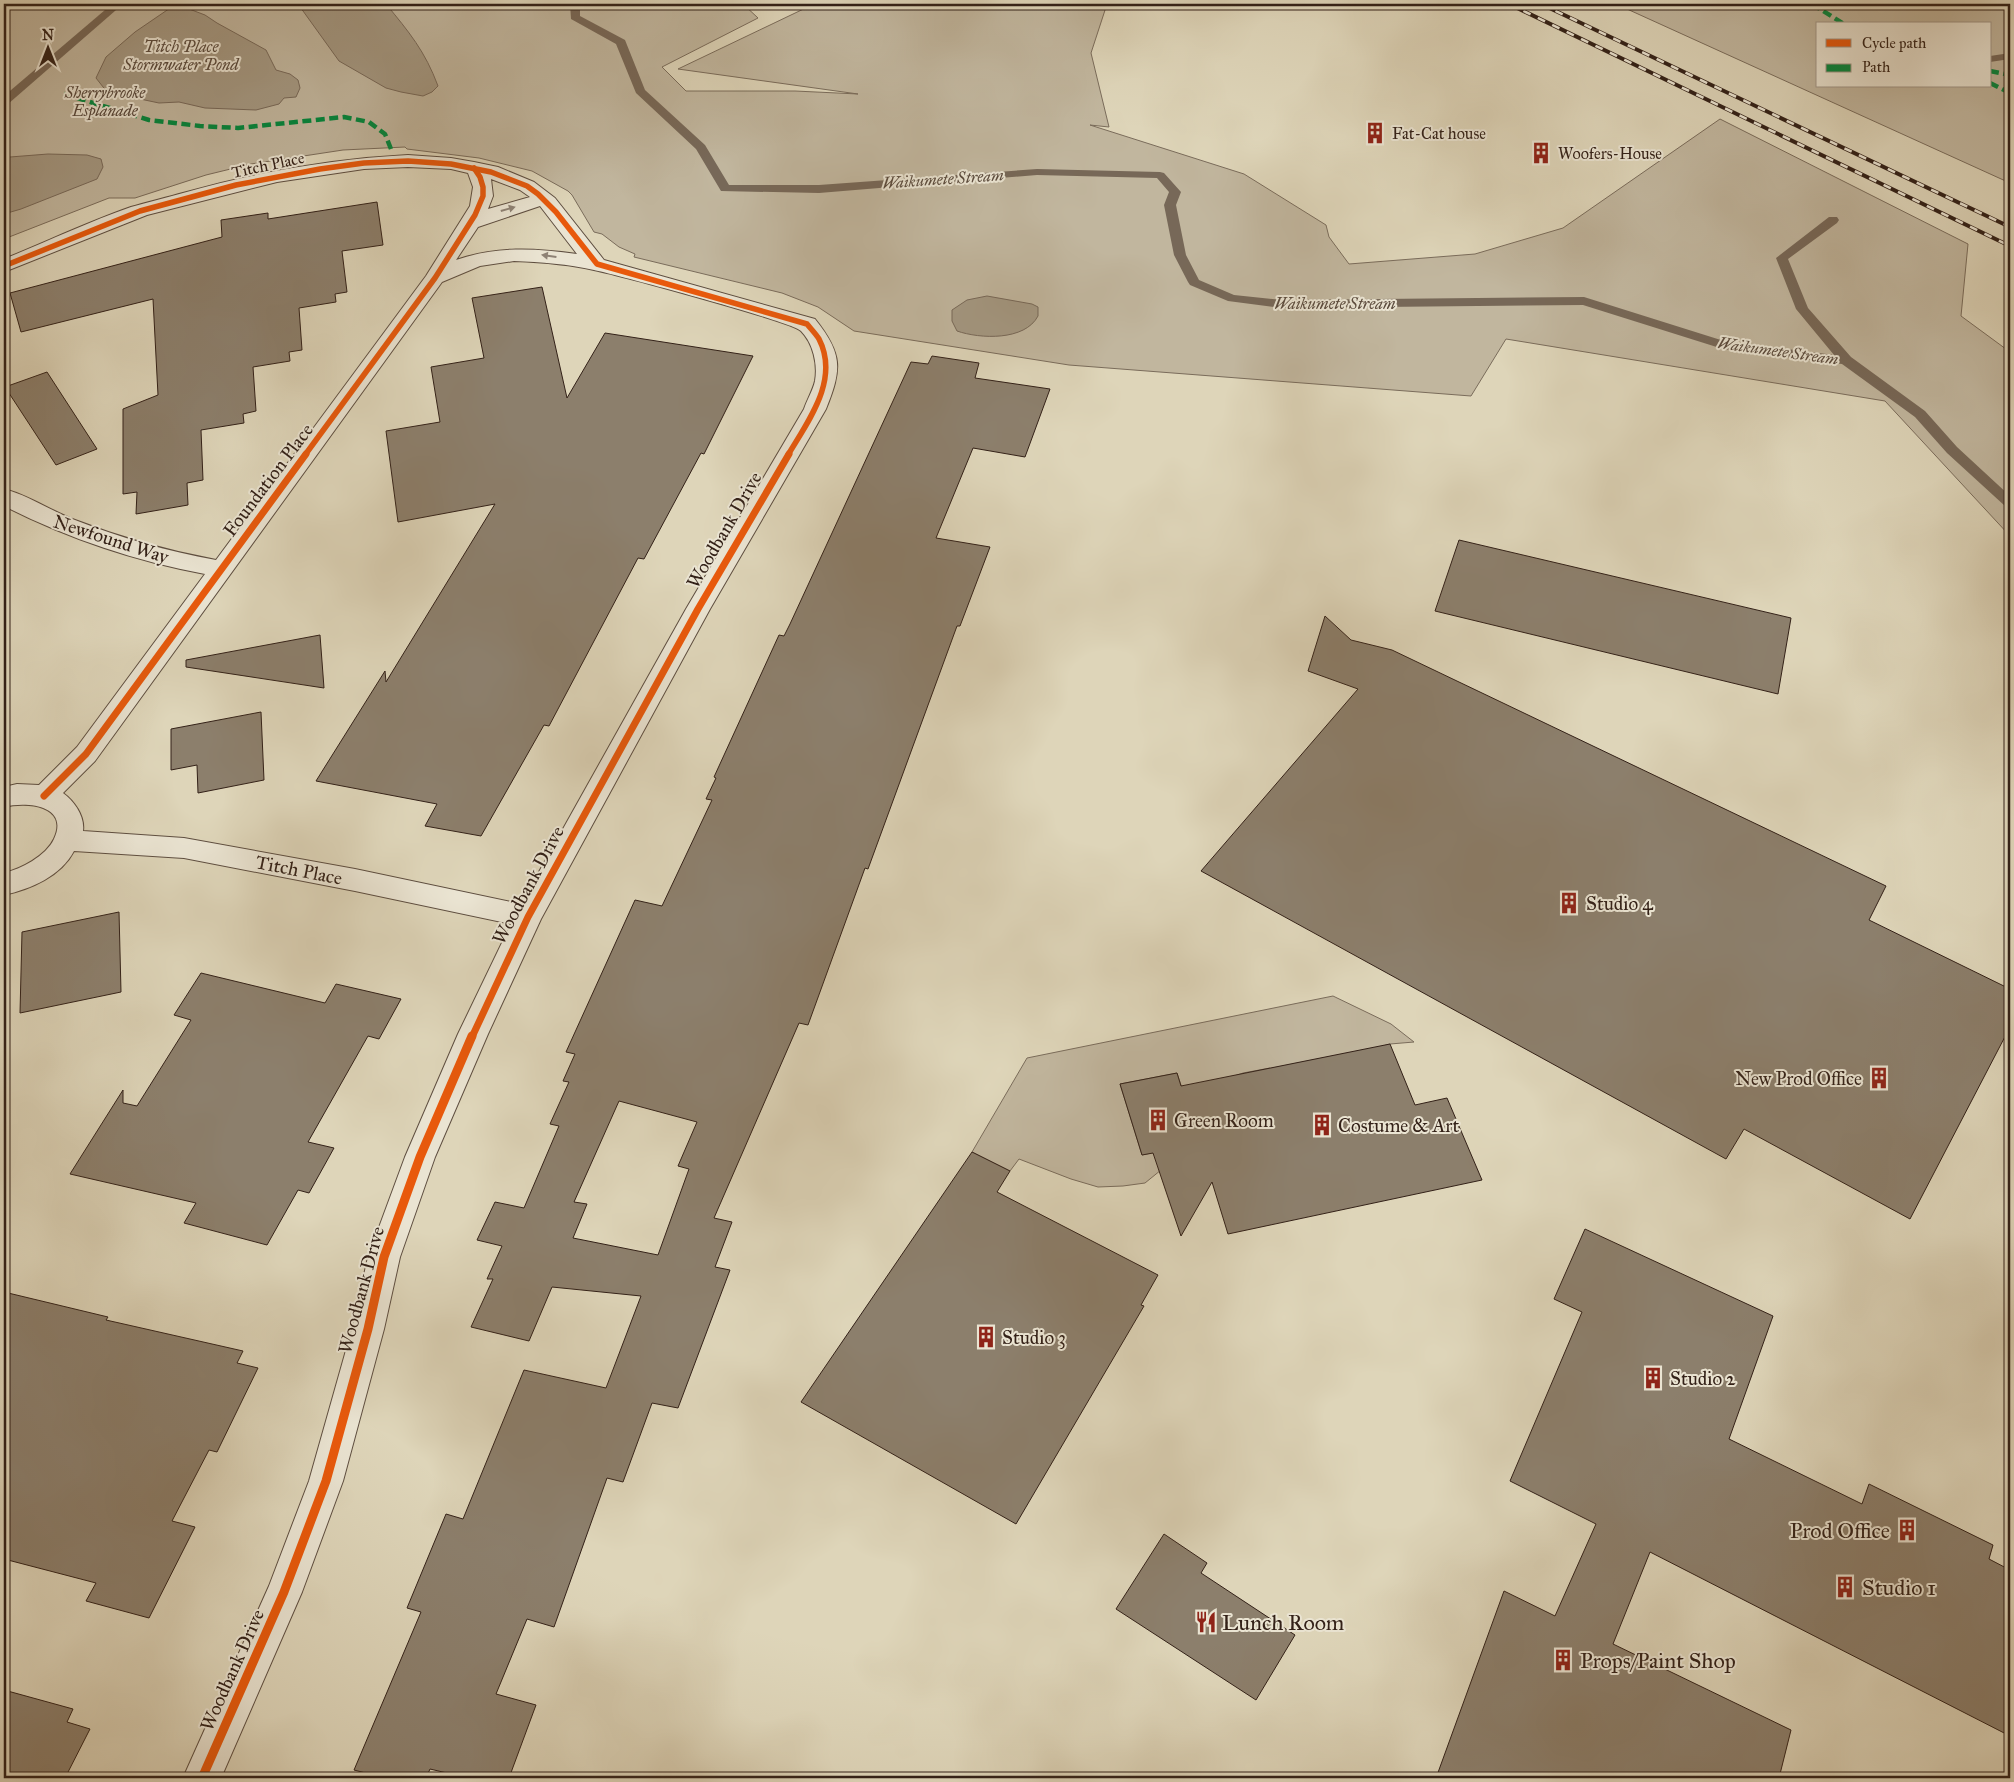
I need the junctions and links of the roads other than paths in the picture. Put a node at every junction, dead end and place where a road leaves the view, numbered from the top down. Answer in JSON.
{"nodes":[{"id":1,"x":474,"y":168,"type":"junction"},
{"id":2,"x":544,"y":199,"type":"junction"},
{"id":3,"x":472,"y":222,"type":"junction"},
{"id":4,"x":597,"y":264,"type":"junction"},
{"id":5,"x":4,"y":266,"type":"edge"},
{"id":6,"x":435,"y":278,"type":"junction"},
{"id":7,"x":4,"y":497,"type":"edge"},
{"id":8,"x":221,"y":569,"type":"junction"},
{"id":9,"x":4,"y":796,"type":"edge"},
{"id":10,"x":44,"y":796,"type":"junction"},
{"id":11,"x":67,"y":840,"type":"junction"},
{"id":12,"x":4,"y":884,"type":"edge"},
{"id":13,"x":528,"y":917,"type":"junction"},
{"id":14,"x":202,"y":1778,"type":"edge"}],
"edges":[{"from":1,"to":2,"type":"street","name":"Titch Place"},
{"from":1,"to":3,"type":"street","name":"Foundation Place"},
{"from":1,"to":5,"type":"street","name":"Titch Place"},
{"from":3,"to":2,"type":"street","one_way":true},
{"from":2,"to":4,"type":"street"},
{"from":3,"to":6,"type":"street","name":"Foundation Place"},
{"from":4,"to":6,"type":"street","name":"Foundation Place","one_way":true},
{"from":4,"to":13,"type":"street","name":"Woodbank Drive"},
{"from":6,"to":8,"type":"street","name":"Foundation Place"},
{"from":7,"to":8,"type":"street","name":"Newfound Way"},
{"from":8,"to":10,"type":"street","name":"Foundation Place"},
{"from":9,"to":10,"type":"street"},
{"from":10,"to":11,"type":"street"},
{"from":11,"to":12,"type":"street"},
{"from":11,"to":13,"type":"street","name":"Titch Place"},
{"from":13,"to":14,"type":"street","name":"Woodbank Drive"}]}
